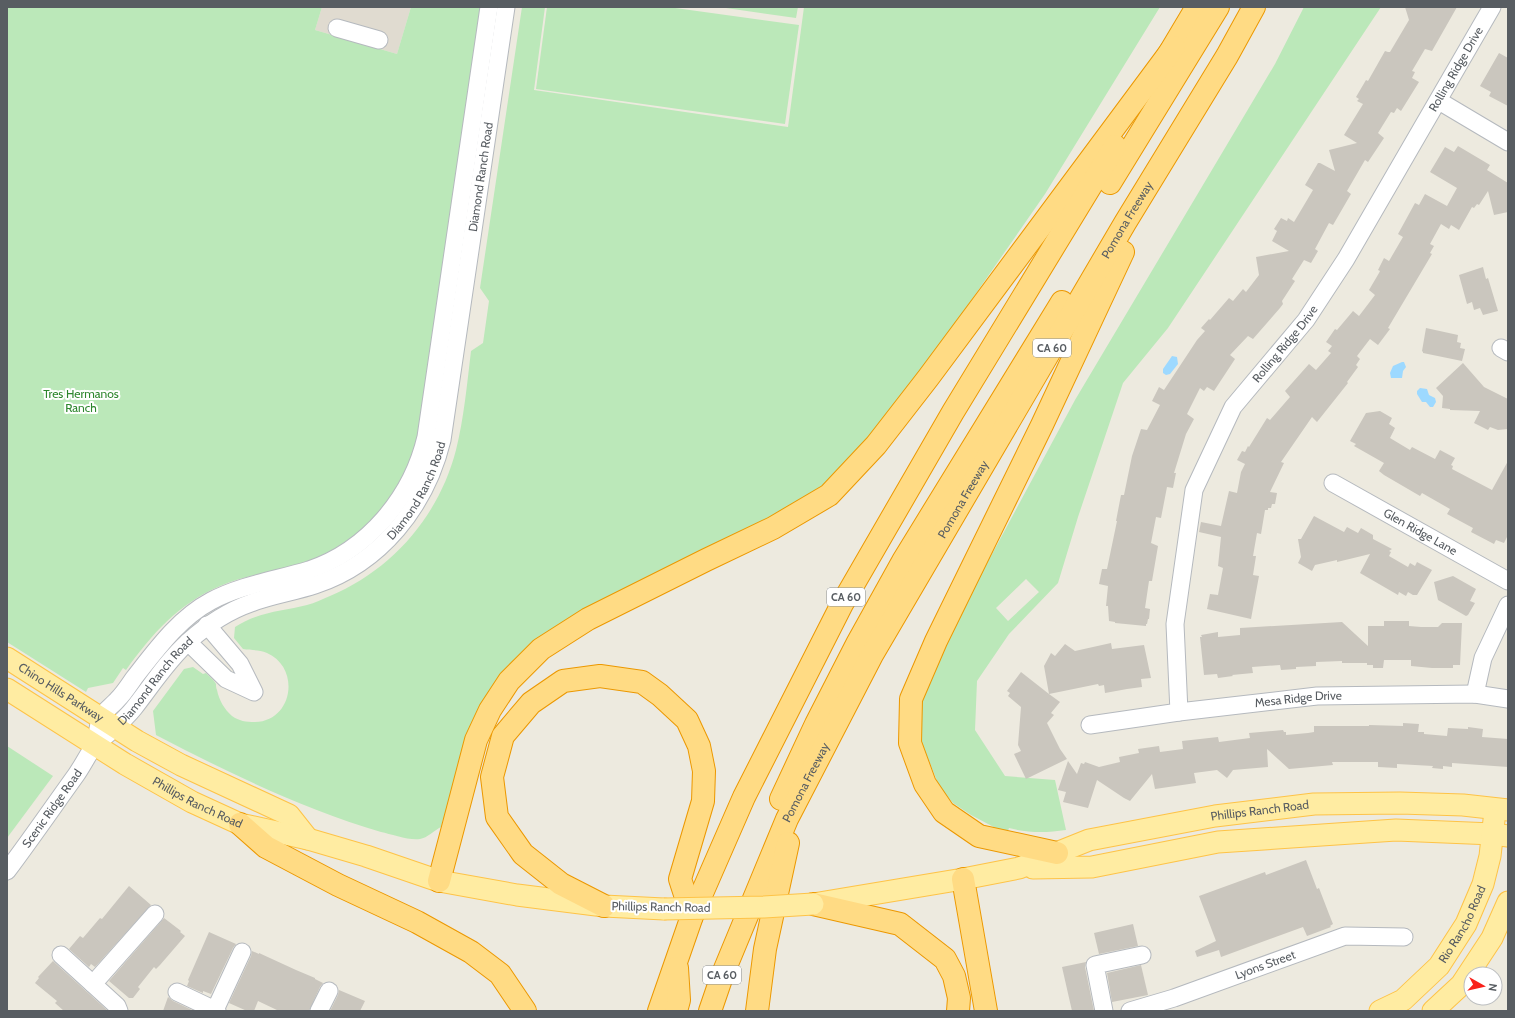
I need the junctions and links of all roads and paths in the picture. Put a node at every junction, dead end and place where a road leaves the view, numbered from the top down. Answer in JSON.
{"nodes":[{"id":1,"x":489,"y":7,"type":"edge"},
{"id":2,"x":506,"y":7,"type":"edge"},
{"id":3,"x":1197,"y":7,"type":"edge"},
{"id":4,"x":1218,"y":7,"type":"edge"},
{"id":5,"x":1239,"y":7,"type":"edge"},
{"id":6,"x":1254,"y":7,"type":"edge"},
{"id":7,"x":1492,"y":7,"type":"edge"},
{"id":8,"x":337,"y":28,"type":"dead end"},
{"id":9,"x":379,"y":40,"type":"dead end"},
{"id":10,"x":1174,"y":47,"type":"junction"},
{"id":11,"x":1439,"y":101,"type":"junction"},
{"id":12,"x":1175,"y":142,"type":"junction"},
{"id":13,"x":1508,"y":142,"type":"edge"},
{"id":14,"x":1027,"y":292,"type":"junction"},
{"id":15,"x":1332,"y":483,"type":"dead end"},
{"id":16,"x":1508,"y":581,"type":"edge"},
{"id":17,"x":1508,"y":605,"type":"edge"},
{"id":18,"x":207,"y":625,"type":"junction"},
{"id":19,"x":188,"y":642,"type":"junction"},
{"id":20,"x":7,"y":658,"type":"edge"},
{"id":21,"x":7,"y":689,"type":"edge"},
{"id":22,"x":1475,"y":694,"type":"junction"},
{"id":23,"x":1508,"y":699,"type":"edge"},
{"id":24,"x":1179,"y":712,"type":"junction"},
{"id":25,"x":108,"y":722,"type":"junction"},
{"id":26,"x":1090,"y":725,"type":"dead end"},
{"id":27,"x":96,"y":745,"type":"junction"},
{"id":28,"x":798,"y":798,"type":"junction"},
{"id":29,"x":1502,"y":809,"type":"edge"},
{"id":30,"x":240,"y":824,"type":"junction"},
{"id":31,"x":1500,"y":835,"type":"edge"},
{"id":32,"x":308,"y":839,"type":"junction"},
{"id":33,"x":1057,"y":854,"type":"junction"},
{"id":34,"x":1019,"y":868,"type":"junction"},
{"id":35,"x":7,"y":871,"type":"edge"},
{"id":36,"x":963,"y":879,"type":"junction"},
{"id":37,"x":439,"y":881,"type":"junction"},
{"id":38,"x":1508,"y":902,"type":"edge"},
{"id":39,"x":813,"y":904,"type":"junction"},
{"id":40,"x":604,"y":906,"type":"junction"},
{"id":41,"x":156,"y":914,"type":"dead end"},
{"id":42,"x":692,"y":916,"type":"junction"},
{"id":43,"x":1404,"y":937,"type":"dead end"},
{"id":44,"x":737,"y":940,"type":"junction"},
{"id":45,"x":242,"y":952,"type":"dead end"},
{"id":46,"x":61,"y":955,"type":"dead end"},
{"id":47,"x":1142,"y":955,"type":"dead end"},
{"id":48,"x":676,"y":961,"type":"junction"},
{"id":49,"x":93,"y":984,"type":"junction"},
{"id":50,"x":328,"y":991,"type":"dead end"},
{"id":51,"x":177,"y":992,"type":"dead end"},
{"id":52,"x":1149,"y":1009,"type":"edge"},
{"id":53,"x":216,"y":1010,"type":"edge"},
{"id":54,"x":119,"y":1011,"type":"edge"},
{"id":55,"x":319,"y":1011,"type":"edge"},
{"id":56,"x":525,"y":1011,"type":"edge"},
{"id":57,"x":659,"y":1011,"type":"edge"},
{"id":58,"x":676,"y":1011,"type":"edge"},
{"id":59,"x":710,"y":1011,"type":"edge"},
{"id":60,"x":757,"y":1011,"type":"edge"},
{"id":61,"x":958,"y":1011,"type":"edge"},
{"id":62,"x":986,"y":1011,"type":"edge"},
{"id":63,"x":1104,"y":1011,"type":"edge"},
{"id":64,"x":1130,"y":1011,"type":"edge"},
{"id":65,"x":1380,"y":1011,"type":"edge"},
{"id":66,"x":1433,"y":1011,"type":"edge"}],
"edges":[{"from":1,"to":25,"type":"street","name":"Diamond Ranch Road"},
{"from":2,"to":18,"type":"street","name":"Diamond Ranch Road"},
{"from":3,"to":10,"type":"highway","number":"CA 60"},
{"from":4,"to":14,"type":"highway"},
{"from":5,"to":44,"type":"highway"},
{"from":6,"to":12,"type":"highway","name":"Pomona Freeway","number":"CA 60"},
{"from":7,"to":11,"type":"street","name":"Rolling Ridge Drive"},
{"from":8,"to":9,"type":"street"},
{"from":10,"to":14,"type":"highway","number":"CA 60"},
{"from":10,"to":37,"type":"highway"},
{"from":11,"to":13,"type":"street"},
{"from":11,"to":24,"type":"street","name":"Rolling Ridge Drive"},
{"from":12,"to":28,"type":"highway","name":"Pomona Freeway","number":"CA 60"},
{"from":12,"to":33,"type":"highway"},
{"from":14,"to":42,"type":"highway","number":"CA 60"},
{"from":15,"to":16,"type":"street","name":"Glen Ridge Lane"},
{"from":17,"to":22,"type":"street"},
{"from":18,"to":19,"type":"street","name":"Diamond Ranch Road"},
{"from":18,"to":19,"type":"street"},
{"from":19,"to":25,"type":"street","name":"Diamond Ranch Road"},
{"from":20,"to":25,"type":"main road","name":"Chino Hills Parkway"},
{"from":21,"to":27,"type":"main road"},
{"from":22,"to":23,"type":"street","name":"Mesa Ridge Drive"},
{"from":22,"to":24,"type":"street","name":"Mesa Ridge Drive"},
{"from":24,"to":26,"type":"street","name":"Mesa Ridge Drive"},
{"from":25,"to":27,"type":"street","name":"Diamond Ranch Road"},
{"from":25,"to":32,"type":"main road"},
{"from":27,"to":30,"type":"main road","name":"Phillips Ranch Road"},
{"from":27,"to":35,"type":"street","name":"Scenic Ridge Road"},
{"from":28,"to":44,"type":"highway","name":"Pomona Freeway","number":"CA 60"},
{"from":28,"to":60,"type":"highway"},
{"from":29,"to":31,"type":"main road","name":"Rio Rancho Road"},
{"from":29,"to":33,"type":"main road","name":"Phillips Ranch Road"},
{"from":30,"to":32,"type":"main road","name":"Phillips Ranch Road"},
{"from":30,"to":56,"type":"highway"},
{"from":31,"to":34,"type":"main road","name":"Phillips Ranch Road"},
{"from":31,"to":65,"type":"main road","name":"Rio Rancho Road"},
{"from":32,"to":37,"type":"main road","name":"Phillips Ranch Road"},
{"from":33,"to":34,"type":"main road","name":"Phillips Ranch Road"},
{"from":34,"to":36,"type":"main road","name":"Phillips Ranch Road"},
{"from":36,"to":39,"type":"main road","name":"Phillips Ranch Road"},
{"from":36,"to":62,"type":"highway"},
{"from":37,"to":40,"type":"main road","name":"Phillips Ranch Road"},
{"from":38,"to":66,"type":"main road"},
{"from":39,"to":40,"type":"main road","name":"Phillips Ranch Road","bridge":true},
{"from":39,"to":61,"type":"highway"},
{"from":40,"to":42,"type":"highway"},
{"from":41,"to":49,"type":"street"},
{"from":42,"to":48,"type":"highway","number":"CA 60"},
{"from":43,"to":52,"type":"street","name":"Lyons Street"},
{"from":44,"to":59,"type":"highway","name":"Pomona Freeway","number":"CA 60"},
{"from":45,"to":53,"type":"street"},
{"from":46,"to":49,"type":"street"},
{"from":47,"to":63,"type":"street"},
{"from":48,"to":57,"type":"highway","number":"CA 60"},
{"from":48,"to":58,"type":"highway"},
{"from":49,"to":54,"type":"street"},
{"from":50,"to":55,"type":"street"},
{"from":51,"to":53,"type":"street"},
{"from":52,"to":64,"type":"street","name":"Lyons Street"}]}
